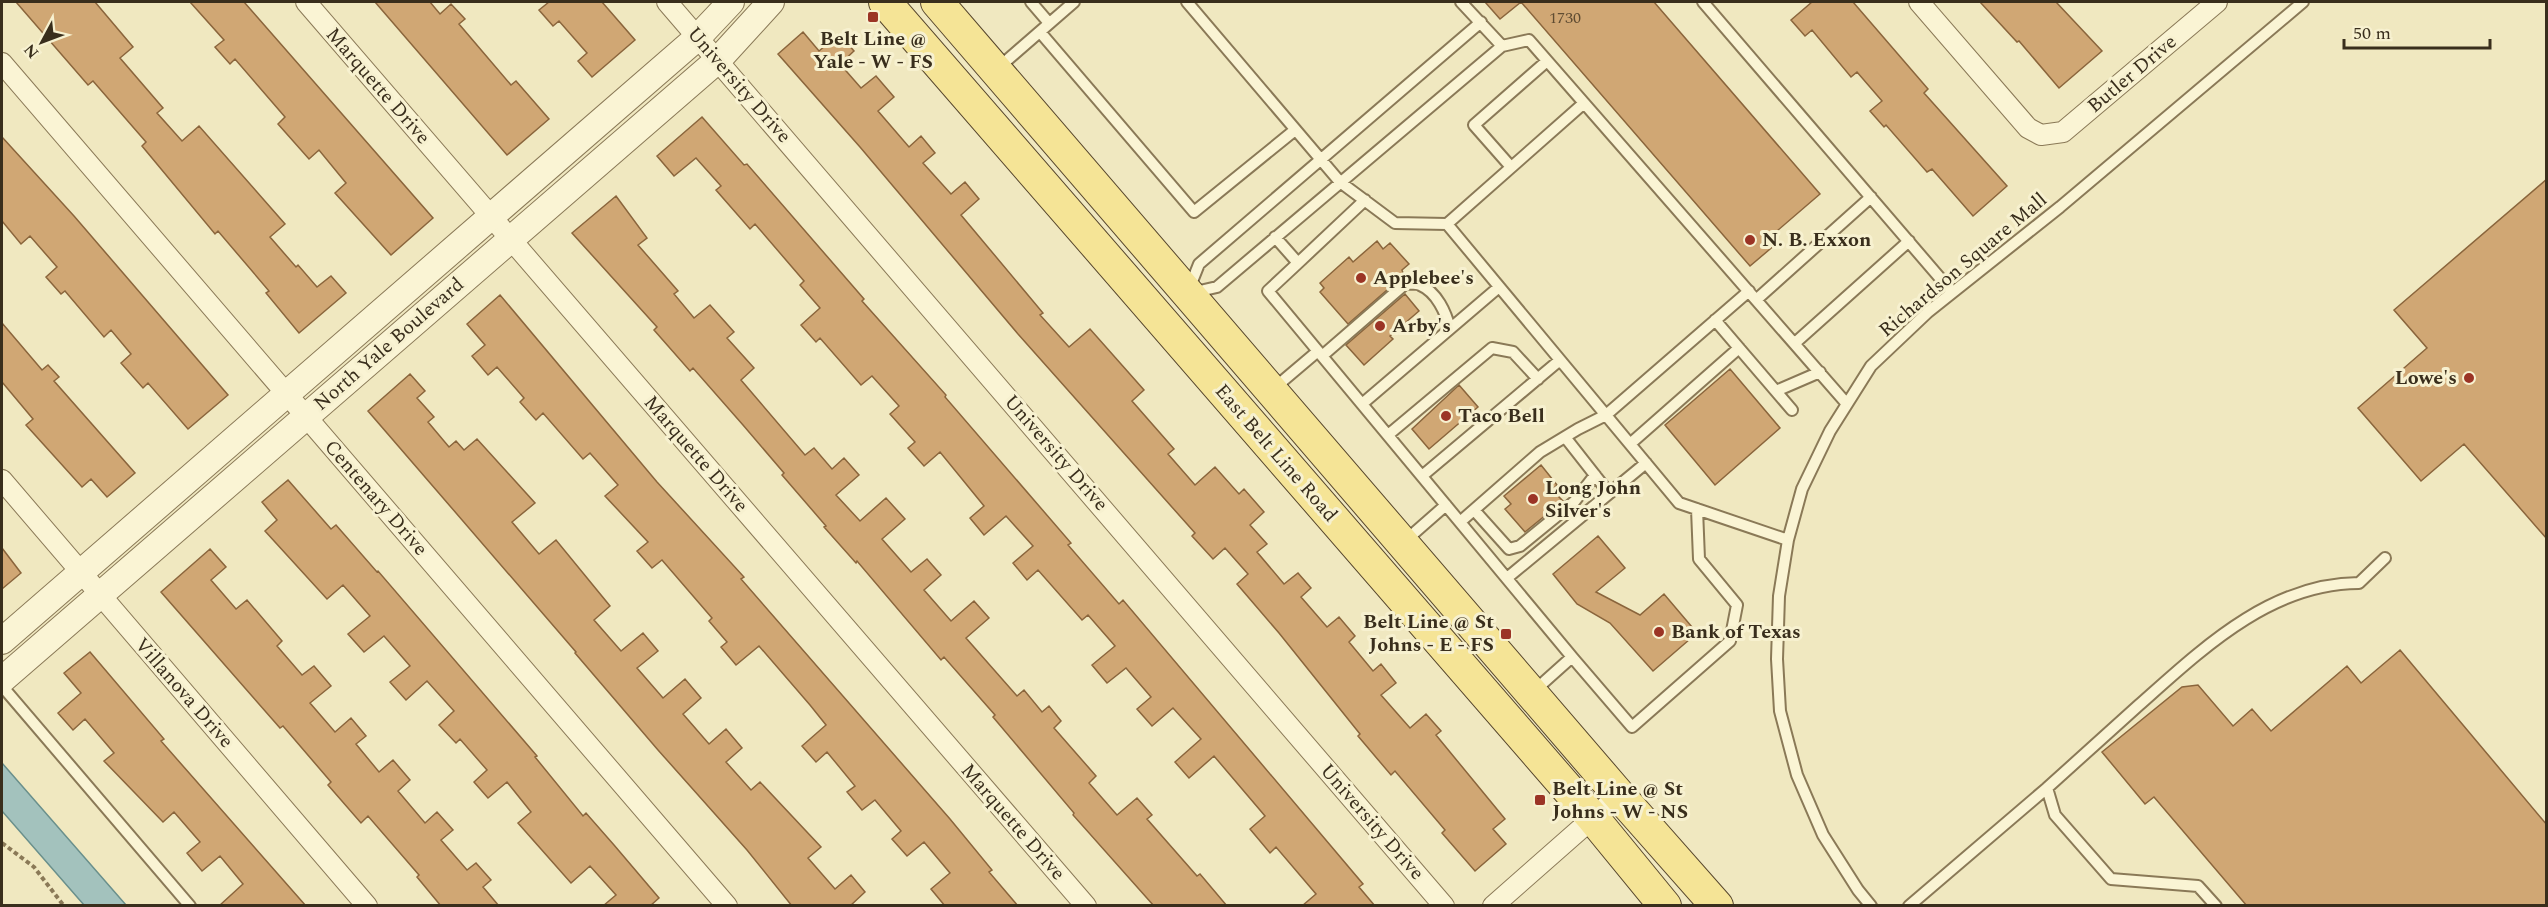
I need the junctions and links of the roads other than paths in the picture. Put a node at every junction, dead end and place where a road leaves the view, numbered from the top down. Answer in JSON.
{"nodes":[{"id":1,"x":306,"y":2,"type":"edge"},
{"id":2,"x":667,"y":2,"type":"edge"},
{"id":3,"x":731,"y":2,"type":"edge"},
{"id":4,"x":771,"y":2,"type":"edge"},
{"id":5,"x":885,"y":2,"type":"edge"},
{"id":6,"x":937,"y":2,"type":"edge"},
{"id":7,"x":1030,"y":2,"type":"edge"},
{"id":8,"x":1074,"y":2,"type":"edge"},
{"id":9,"x":1187,"y":2,"type":"edge"},
{"id":10,"x":1461,"y":2,"type":"edge"},
{"id":11,"x":1703,"y":2,"type":"edge"},
{"id":12,"x":1919,"y":2,"type":"edge"},
{"id":13,"x":2217,"y":2,"type":"edge"},
{"id":14,"x":2303,"y":2,"type":"edge"},
{"id":15,"x":1481,"y":22,"type":"junction"},
{"id":16,"x":1049,"y":23,"type":"junction"},
{"id":17,"x":1040,"y":32,"type":"junction"},
{"id":18,"x":698,"y":38,"type":"junction"},
{"id":19,"x":1502,"y":46,"type":"junction"},
{"id":20,"x":718,"y":59,"type":"junction"},
{"id":21,"x":1547,"y":61,"type":"junction"},
{"id":22,"x":2,"y":63,"type":"edge"},
{"id":23,"x":996,"y":70,"type":"junction"},
{"id":24,"x":1584,"y":103,"type":"junction"},
{"id":25,"x":1295,"y":130,"type":"junction"},
{"id":26,"x":1320,"y":160,"type":"junction"},
{"id":27,"x":1511,"y":167,"type":"junction"},
{"id":28,"x":1340,"y":182,"type":"junction"},
{"id":29,"x":1871,"y":197,"type":"junction"},
{"id":30,"x":1365,"y":200,"type":"junction"},
{"id":31,"x":491,"y":217,"type":"junction"},
{"id":32,"x":1446,"y":224,"type":"junction"},
{"id":33,"x":1275,"y":237,"type":"junction"},
{"id":34,"x":510,"y":239,"type":"junction"},
{"id":35,"x":1909,"y":241,"type":"junction"},
{"id":36,"x":1298,"y":263,"type":"junction"},
{"id":37,"x":1499,"y":287,"type":"junction"},
{"id":38,"x":1749,"y":291,"type":"junction"},
{"id":39,"x":1952,"y":292,"type":"junction"},
{"id":40,"x":1188,"y":294,"type":"junction"},
{"id":41,"x":1756,"y":300,"type":"junction"},
{"id":42,"x":1159,"y":318,"type":"junction"},
{"id":43,"x":1715,"y":320,"type":"junction"},
{"id":44,"x":1450,"y":329,"type":"junction"},
{"id":45,"x":1795,"y":343,"type":"junction"},
{"id":46,"x":1739,"y":348,"type":"junction"},
{"id":47,"x":1320,"y":353,"type":"junction"},
{"id":48,"x":1560,"y":360,"type":"junction"},
{"id":49,"x":1820,"y":372,"type":"junction"},
{"id":50,"x":1538,"y":379,"type":"junction"},
{"id":51,"x":1271,"y":390,"type":"junction"},
{"id":52,"x":1776,"y":391,"type":"junction"},
{"id":53,"x":286,"y":394,"type":"junction"},
{"id":54,"x":1362,"y":404,"type":"junction"},
{"id":55,"x":1848,"y":404,"type":"junction"},
{"id":56,"x":1792,"y":410,"type":"dead end"},
{"id":57,"x":1606,"y":415,"type":"junction"},
{"id":58,"x":305,"y":416,"type":"junction"},
{"id":59,"x":1388,"y":435,"type":"junction"},
{"id":60,"x":1565,"y":437,"type":"junction"},
{"id":61,"x":1630,"y":444,"type":"junction"},
{"id":62,"x":1646,"y":463,"type":"junction"},
{"id":63,"x":1595,"y":475,"type":"junction"},
{"id":64,"x":1422,"y":476,"type":"junction"},
{"id":65,"x":2,"y":480,"type":"edge"},
{"id":66,"x":1609,"y":493,"type":"junction"},
{"id":67,"x":1446,"y":505,"type":"junction"},
{"id":68,"x":1696,"y":509,"type":"junction"},
{"id":69,"x":1474,"y":510,"type":"junction"},
{"id":70,"x":1460,"y":522,"type":"junction"},
{"id":71,"x":1788,"y":540,"type":"junction"},
{"id":72,"x":1402,"y":543,"type":"junction"},
{"id":73,"x":2385,"y":558,"type":"dead end"},
{"id":74,"x":80,"y":573,"type":"junction"},
{"id":75,"x":1507,"y":578,"type":"junction"},
{"id":76,"x":99,"y":595,"type":"junction"},
{"id":77,"x":2,"y":641,"type":"edge"},
{"id":78,"x":1572,"y":657,"type":"junction"},
{"id":79,"x":2,"y":680,"type":"edge"},
{"id":80,"x":2,"y":686,"type":"edge"},
{"id":81,"x":1531,"y":693,"type":"junction"},
{"id":82,"x":2047,"y":788,"type":"junction"},
{"id":83,"x":1619,"y":795,"type":"junction"},
{"id":84,"x":1593,"y":818,"type":"junction"},
{"id":85,"x":190,"y":906,"type":"edge"},
{"id":86,"x":367,"y":906,"type":"edge"},
{"id":87,"x":727,"y":906,"type":"edge"},
{"id":88,"x":1086,"y":906,"type":"edge"},
{"id":89,"x":1444,"y":906,"type":"edge"},
{"id":90,"x":1493,"y":906,"type":"edge"},
{"id":91,"x":1665,"y":906,"type":"edge"},
{"id":92,"x":1717,"y":906,"type":"edge"},
{"id":93,"x":1870,"y":906,"type":"edge"},
{"id":94,"x":1909,"y":906,"type":"edge"},
{"id":95,"x":2216,"y":906,"type":"edge"}],
"edges":[{"from":1,"to":31,"type":"street","name":"Marquette Drive"},
{"from":2,"to":18,"type":"street","name":"University Drive"},
{"from":3,"to":18,"type":"street","name":"North Yale Boulevard"},
{"from":4,"to":20,"type":"street","name":"North Yale Boulevard"},
{"from":5,"to":42,"type":"main road","name":"East Belt Line Road"},
{"from":6,"to":23,"type":"main road","name":"East Belt Line Road"},
{"from":7,"to":16,"type":"lane"},
{"from":8,"to":16,"type":"lane"},
{"from":9,"to":25,"type":"lane"},
{"from":10,"to":15,"type":"lane"},
{"from":11,"to":29,"type":"lane"},
{"from":12,"to":13,"type":"street","name":"Butler Drive"},
{"from":14,"to":39,"type":"lane","name":"Richardson Square Mall"},
{"from":15,"to":19,"type":"lane"},
{"from":15,"to":26,"type":"lane"},
{"from":16,"to":17,"type":"lane"},
{"from":17,"to":23,"type":"lane"},
{"from":17,"to":25,"type":"lane"},
{"from":18,"to":20,"type":"street","name":"University Drive"},
{"from":18,"to":31,"type":"street","name":"North Yale Boulevard"},
{"from":19,"to":21,"type":"lane"},
{"from":19,"to":28,"type":"lane"},
{"from":20,"to":34,"type":"street","name":"North Yale Boulevard"},
{"from":20,"to":89,"type":"street","name":"University Drive"},
{"from":21,"to":24,"type":"lane"},
{"from":21,"to":27,"type":"lane"},
{"from":22,"to":53,"type":"street","name":"Centenary Drive"},
{"from":23,"to":40,"type":"main road","name":"East Belt Line Road"},
{"from":24,"to":27,"type":"lane"},
{"from":24,"to":38,"type":"lane"},
{"from":25,"to":26,"type":"lane"},
{"from":26,"to":28,"type":"lane"},
{"from":26,"to":40,"type":"lane"},
{"from":27,"to":32,"type":"lane"},
{"from":28,"to":30,"type":"lane"},
{"from":28,"to":33,"type":"lane"},
{"from":29,"to":35,"type":"lane"},
{"from":29,"to":41,"type":"lane"},
{"from":30,"to":32,"type":"lane"},
{"from":30,"to":36,"type":"lane"},
{"from":31,"to":34,"type":"street","name":"Marquette Drive"},
{"from":31,"to":53,"type":"street","name":"North Yale Boulevard"},
{"from":32,"to":37,"type":"lane"},
{"from":33,"to":36,"type":"lane"},
{"from":33,"to":40,"type":"lane"},
{"from":34,"to":58,"type":"street","name":"North Yale Boulevard"},
{"from":34,"to":88,"type":"street","name":"Marquette Drive"},
{"from":35,"to":39,"type":"lane"},
{"from":35,"to":45,"type":"lane"},
{"from":36,"to":47,"type":"lane"},
{"from":37,"to":44,"type":"lane"},
{"from":37,"to":48,"type":"lane"},
{"from":38,"to":41,"type":"lane"},
{"from":38,"to":43,"type":"lane"},
{"from":39,"to":55,"type":"lane","name":"Richardson Square Mall"},
{"from":40,"to":42,"type":"main road"},
{"from":40,"to":51,"type":"main road","name":"East Belt Line Road"},
{"from":41,"to":45,"type":"lane"},
{"from":42,"to":84,"type":"main road","name":"East Belt Line Road"},
{"from":43,"to":46,"type":"lane"},
{"from":43,"to":57,"type":"lane"},
{"from":44,"to":47,"type":"lane"},
{"from":44,"to":54,"type":"lane"},
{"from":45,"to":49,"type":"lane"},
{"from":46,"to":52,"type":"lane"},
{"from":46,"to":61,"type":"lane"},
{"from":47,"to":51,"type":"lane"},
{"from":47,"to":54,"type":"lane"},
{"from":48,"to":50,"type":"lane"},
{"from":48,"to":57,"type":"lane"},
{"from":49,"to":52,"type":"lane"},
{"from":49,"to":55,"type":"lane"},
{"from":50,"to":59,"type":"lane"},
{"from":50,"to":64,"type":"lane"},
{"from":51,"to":72,"type":"main road","name":"East Belt Line Road"},
{"from":52,"to":56,"type":"lane"},
{"from":53,"to":58,"type":"street","name":"Centenary Drive"},
{"from":53,"to":74,"type":"street","name":"North Yale Boulevard"},
{"from":54,"to":59,"type":"lane"},
{"from":55,"to":71,"type":"lane","name":"Richardson Square Mall"},
{"from":57,"to":60,"type":"lane"},
{"from":57,"to":61,"type":"lane"},
{"from":58,"to":76,"type":"street","name":"North Yale Boulevard"},
{"from":58,"to":87,"type":"street","name":"Centenary Drive"},
{"from":59,"to":64,"type":"lane"},
{"from":60,"to":63,"type":"lane"},
{"from":60,"to":69,"type":"lane"},
{"from":61,"to":62,"type":"lane"},
{"from":62,"to":66,"type":"lane"},
{"from":62,"to":68,"type":"lane"},
{"from":63,"to":66,"type":"lane"},
{"from":63,"to":69,"type":"lane"},
{"from":64,"to":67,"type":"lane"},
{"from":65,"to":74,"type":"street","name":"Villanova Drive"},
{"from":66,"to":75,"type":"lane"},
{"from":67,"to":70,"type":"lane"},
{"from":67,"to":72,"type":"lane"},
{"from":68,"to":71,"type":"lane"},
{"from":68,"to":78,"type":"lane"},
{"from":69,"to":70,"type":"lane"},
{"from":70,"to":75,"type":"lane"},
{"from":71,"to":93,"type":"lane","name":"Richardson Square Mall"},
{"from":72,"to":81,"type":"main road","name":"East Belt Line Road"},
{"from":73,"to":82,"type":"lane"},
{"from":74,"to":76,"type":"street","name":"Villanova Drive"},
{"from":74,"to":77,"type":"street","name":"North Yale Boulevard"},
{"from":75,"to":78,"type":"lane"},
{"from":76,"to":79,"type":"street","name":"North Yale Boulevard"},
{"from":76,"to":86,"type":"street","name":"Villanova Drive"},
{"from":78,"to":81,"type":"lane"},
{"from":80,"to":85,"type":"lane"},
{"from":81,"to":83,"type":"main road","name":"East Belt Line Road"},
{"from":82,"to":94,"type":"lane"},
{"from":82,"to":95,"type":"lane"},
{"from":83,"to":84,"type":"street"},
{"from":83,"to":92,"type":"main road","name":"East Belt Line Road"},
{"from":84,"to":90,"type":"street"},
{"from":84,"to":91,"type":"main road","name":"East Belt Line Road"}]}
